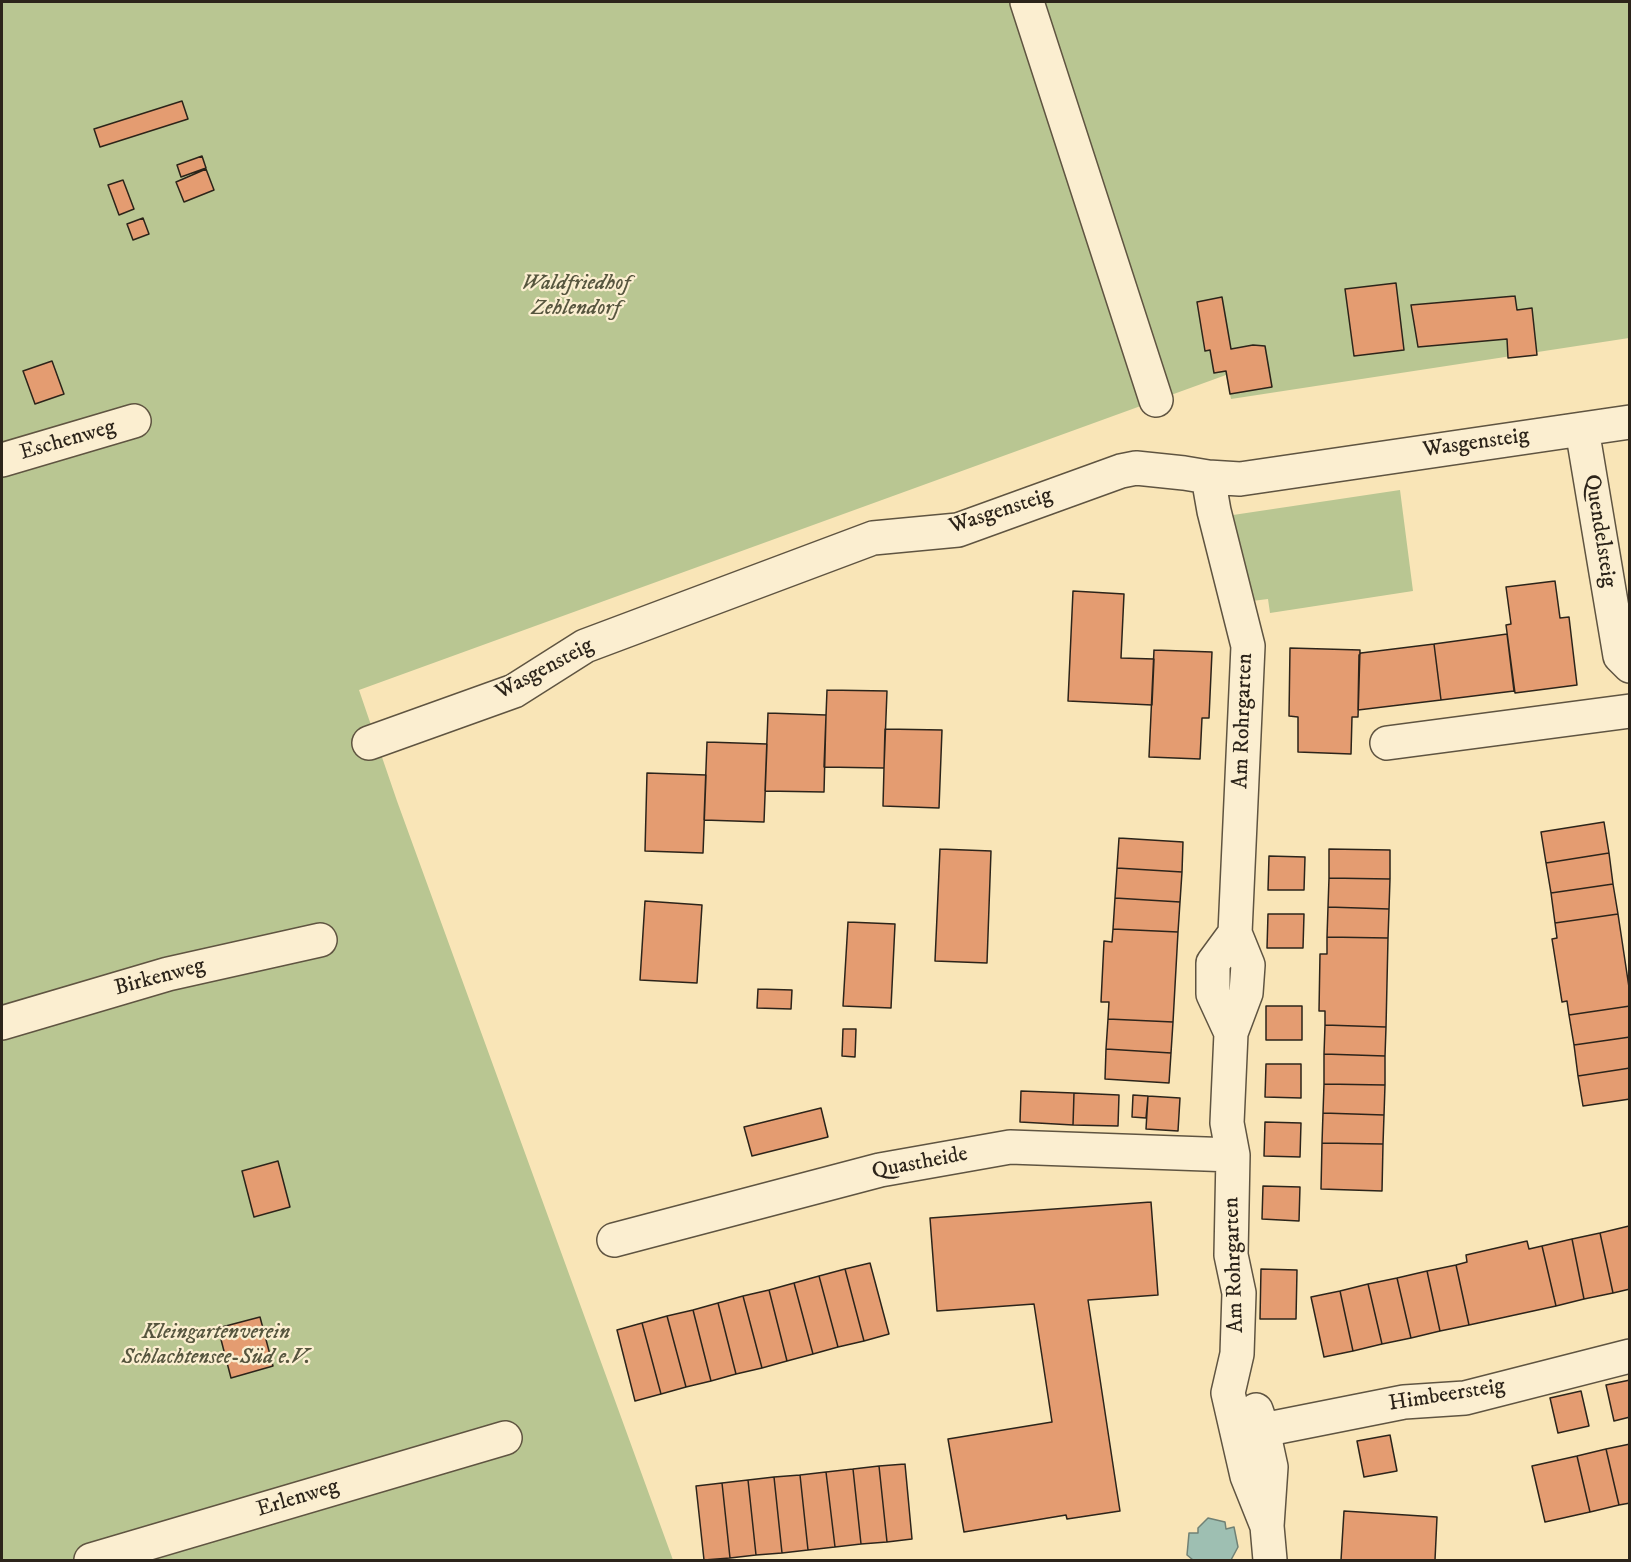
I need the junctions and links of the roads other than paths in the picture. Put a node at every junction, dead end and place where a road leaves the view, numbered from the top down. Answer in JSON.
{"nodes":[{"id":1,"x":1027,"y":2,"type":"edge"},
{"id":2,"x":1156,"y":400,"type":"dead end"},
{"id":3,"x":134,"y":421,"type":"dead end"},
{"id":4,"x":1629,"y":422,"type":"edge"},
{"id":5,"x":1582,"y":429,"type":"junction"},
{"id":6,"x":2,"y":460,"type":"edge"},
{"id":7,"x":1209,"y":477,"type":"junction"},
{"id":8,"x":1629,"y":666,"type":"edge"},
{"id":9,"x":1629,"y":711,"type":"edge"},
{"id":10,"x":369,"y":743,"type":"dead end"},
{"id":11,"x":1388,"y":743,"type":"dead end"},
{"id":12,"x":320,"y":940,"type":"dead end"},
{"id":13,"x":2,"y":1023,"type":"edge"},
{"id":14,"x":1233,"y":1155,"type":"junction"},
{"id":15,"x":614,"y":1240,"type":"dead end"},
{"id":16,"x":1237,"y":1354,"type":"junction"},
{"id":17,"x":1629,"y":1356,"type":"edge"},
{"id":18,"x":1263,"y":1430,"type":"junction"},
{"id":19,"x":505,"y":1438,"type":"dead end"},
{"id":20,"x":1267,"y":1526,"type":"junction"},
{"id":21,"x":91,"y":1560,"type":"edge"},
{"id":22,"x":1270,"y":1560,"type":"edge"}],
"edges":[{"from":1,"to":2,"type":"street"},
{"from":3,"to":6,"type":"street","name":"Eschenweg"},
{"from":4,"to":5,"type":"street","name":"Wasgensteig"},
{"from":5,"to":7,"type":"street","name":"Wasgensteig"},
{"from":5,"to":8,"type":"street","name":"Quendelsteig"},
{"from":7,"to":10,"type":"street","name":"Wasgensteig"},
{"from":7,"to":14,"type":"street","name":"Am Rohrgarten"},
{"from":9,"to":11,"type":"street"},
{"from":12,"to":13,"type":"street","name":"Birkenweg"},
{"from":14,"to":15,"type":"street","name":"Quastheide"},
{"from":14,"to":16,"type":"street","name":"Am Rohrgarten"},
{"from":16,"to":18,"type":"street","name":"Am Rohrgarten"},
{"from":16,"to":20,"type":"street","name":"Am Rohrgarten"},
{"from":17,"to":18,"type":"street","name":"Himbeersteig"},
{"from":18,"to":20,"type":"street","name":"Am Rohrgarten"},
{"from":19,"to":21,"type":"street","name":"Erlenweg"},
{"from":20,"to":22,"type":"street","name":"Am Rohrgarten"}]}
